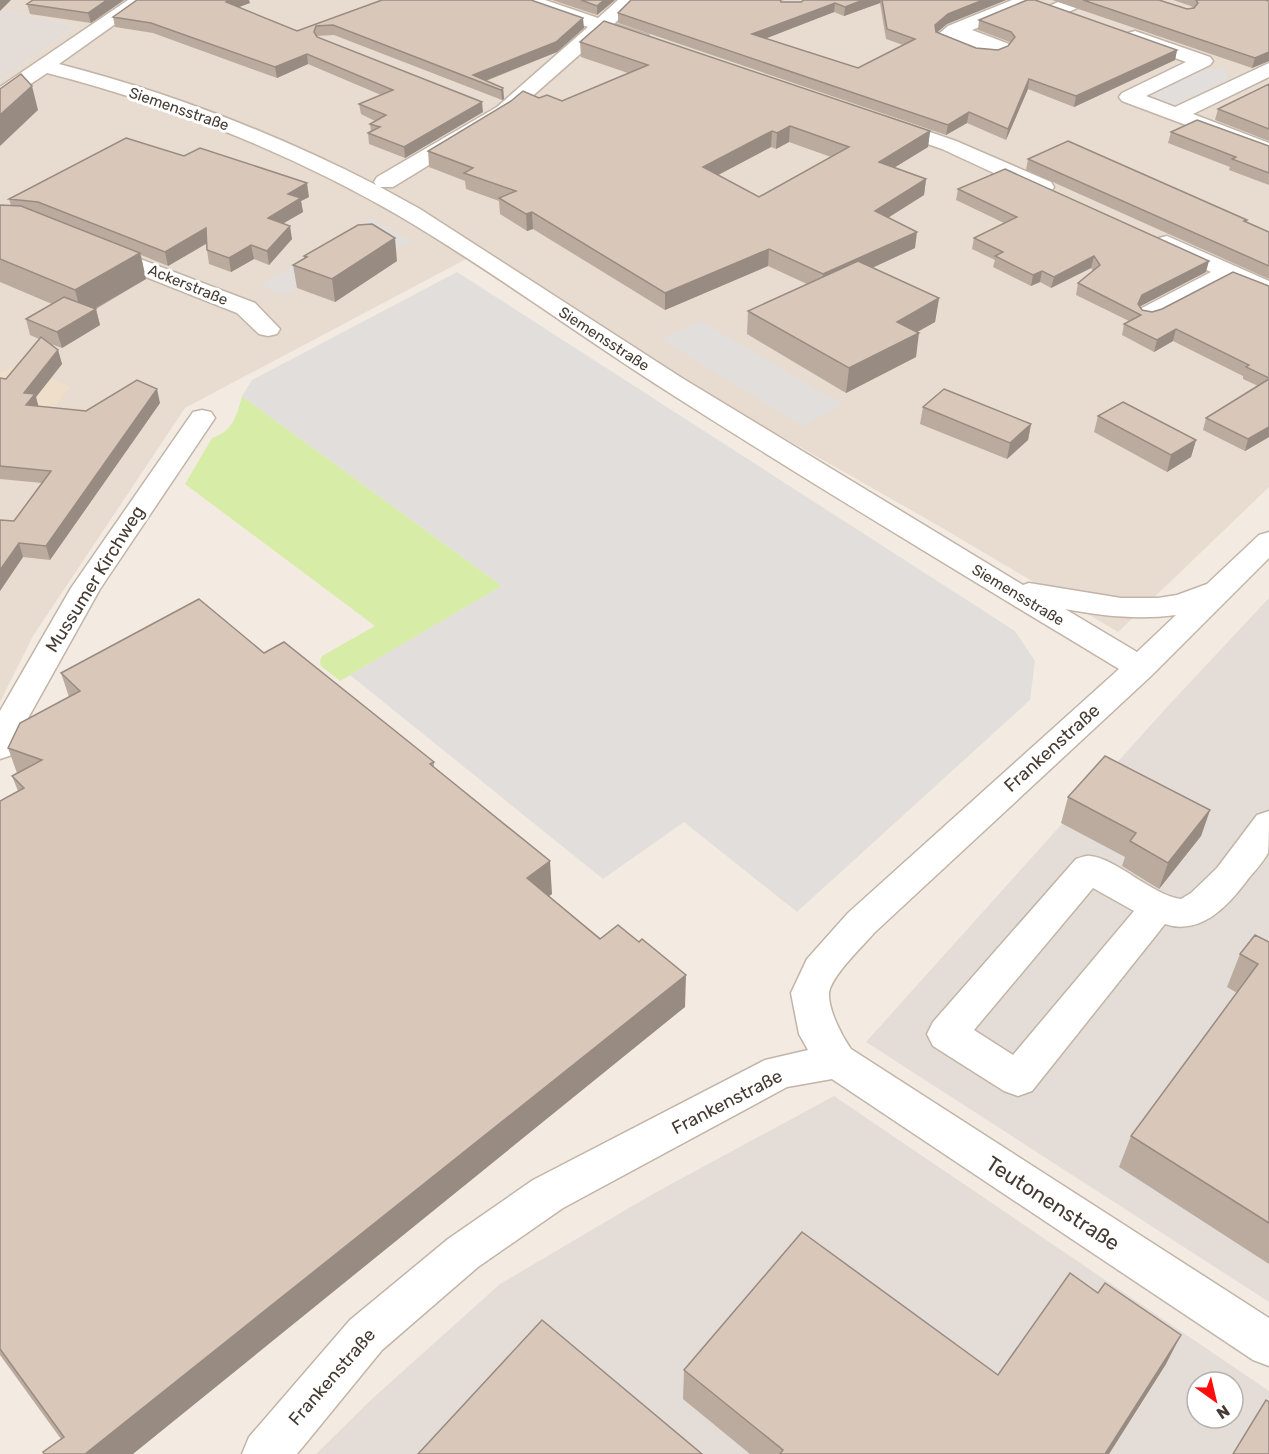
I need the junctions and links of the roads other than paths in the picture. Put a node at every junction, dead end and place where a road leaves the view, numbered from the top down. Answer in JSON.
{"nodes":[{"id":1,"x":140,"y":0,"type":"edge"},
{"id":2,"x":527,"y":0,"type":"edge"},
{"id":3,"x":629,"y":0,"type":"edge"},
{"id":4,"x":1028,"y":0,"type":"edge"},
{"id":5,"x":1078,"y":0,"type":"edge"},
{"id":6,"x":1055,"y":9,"type":"junction"},
{"id":7,"x":1087,"y":21,"type":"edge"},
{"id":8,"x":601,"y":26,"type":"junction"},
{"id":9,"x":955,"y":30,"type":"dead end"},
{"id":10,"x":1118,"y":32,"type":"edge"},
{"id":11,"x":663,"y":47,"type":"edge"},
{"id":12,"x":1203,"y":61,"type":"junction"},
{"id":13,"x":42,"y":66,"type":"junction"},
{"id":14,"x":1269,"y":69,"type":"edge"},
{"id":15,"x":1250,"y":77,"type":"junction"},
{"id":16,"x":0,"y":96,"type":"edge"},
{"id":17,"x":481,"y":102,"type":"edge"},
{"id":18,"x":504,"y":111,"type":"junction"},
{"id":19,"x":1176,"y":115,"type":"junction"},
{"id":20,"x":866,"y":116,"type":"edge"},
{"id":21,"x":1269,"y":150,"type":"edge"},
{"id":22,"x":385,"y":182,"type":"dead end"},
{"id":23,"x":1057,"y":194,"type":"edge"},
{"id":24,"x":1144,"y":233,"type":"edge"},
{"id":25,"x":85,"y":244,"type":"edge"},
{"id":26,"x":1230,"y":272,"type":"junction"},
{"id":27,"x":1269,"y":290,"type":"edge"},
{"id":28,"x":1149,"y":314,"type":"edge"},
{"id":29,"x":268,"y":328,"type":"dead end"},
{"id":30,"x":202,"y":418,"type":"dead end"},
{"id":31,"x":1269,"y":541,"type":"edge"},
{"id":32,"x":1010,"y":590,"type":"junction"},
{"id":33,"x":1218,"y":590,"type":"junction"},
{"id":34,"x":1140,"y":668,"type":"junction"},
{"id":35,"x":4,"y":729,"type":"edge"},
{"id":36,"x":1269,"y":824,"type":"edge"},
{"id":37,"x":1159,"y":906,"type":"junction"},
{"id":38,"x":837,"y":1061,"type":"junction"},
{"id":39,"x":1269,"y":1344,"type":"edge"},
{"id":40,"x":266,"y":1454,"type":"edge"}],
"edges":[{"from":1,"to":13,"type":"street"},
{"from":2,"to":8,"type":"street"},
{"from":3,"to":8,"type":"street"},
{"from":4,"to":6,"type":"street"},
{"from":4,"to":9,"type":"street"},
{"from":5,"to":6,"type":"street"},
{"from":6,"to":7,"type":"street"},
{"from":8,"to":11,"type":"street"},
{"from":8,"to":18,"type":"street"},
{"from":10,"to":12,"type":"street"},
{"from":12,"to":15,"type":"street"},
{"from":12,"to":19,"type":"street"},
{"from":13,"to":16,"type":"street"},
{"from":13,"to":32,"type":"street","name":"Siemensstraße"},
{"from":14,"to":15,"type":"street"},
{"from":15,"to":19,"type":"street"},
{"from":17,"to":18,"type":"street"},
{"from":18,"to":22,"type":"street"},
{"from":19,"to":21,"type":"street"},
{"from":20,"to":23,"type":"street"},
{"from":24,"to":26,"type":"street"},
{"from":25,"to":29,"type":"street","name":"Ackerstraße"},
{"from":26,"to":27,"type":"street"},
{"from":26,"to":28,"type":"street"},
{"from":30,"to":35,"type":"street","name":"Mussumer Kirchweg"},
{"from":31,"to":33,"type":"street","name":"Frankenstraße"},
{"from":32,"to":33,"type":"street"},
{"from":32,"to":34,"type":"street","name":"Siemensstraße"},
{"from":33,"to":34,"type":"street","name":"Frankenstraße"},
{"from":34,"to":38,"type":"street","name":"Frankenstraße"},
{"from":36,"to":37,"type":"street"},
{"from":37,"to":37,"type":"street"},
{"from":38,"to":39,"type":"street","name":"Teutonenstraße"},
{"from":38,"to":40,"type":"street","name":"Frankenstraße"}]}
